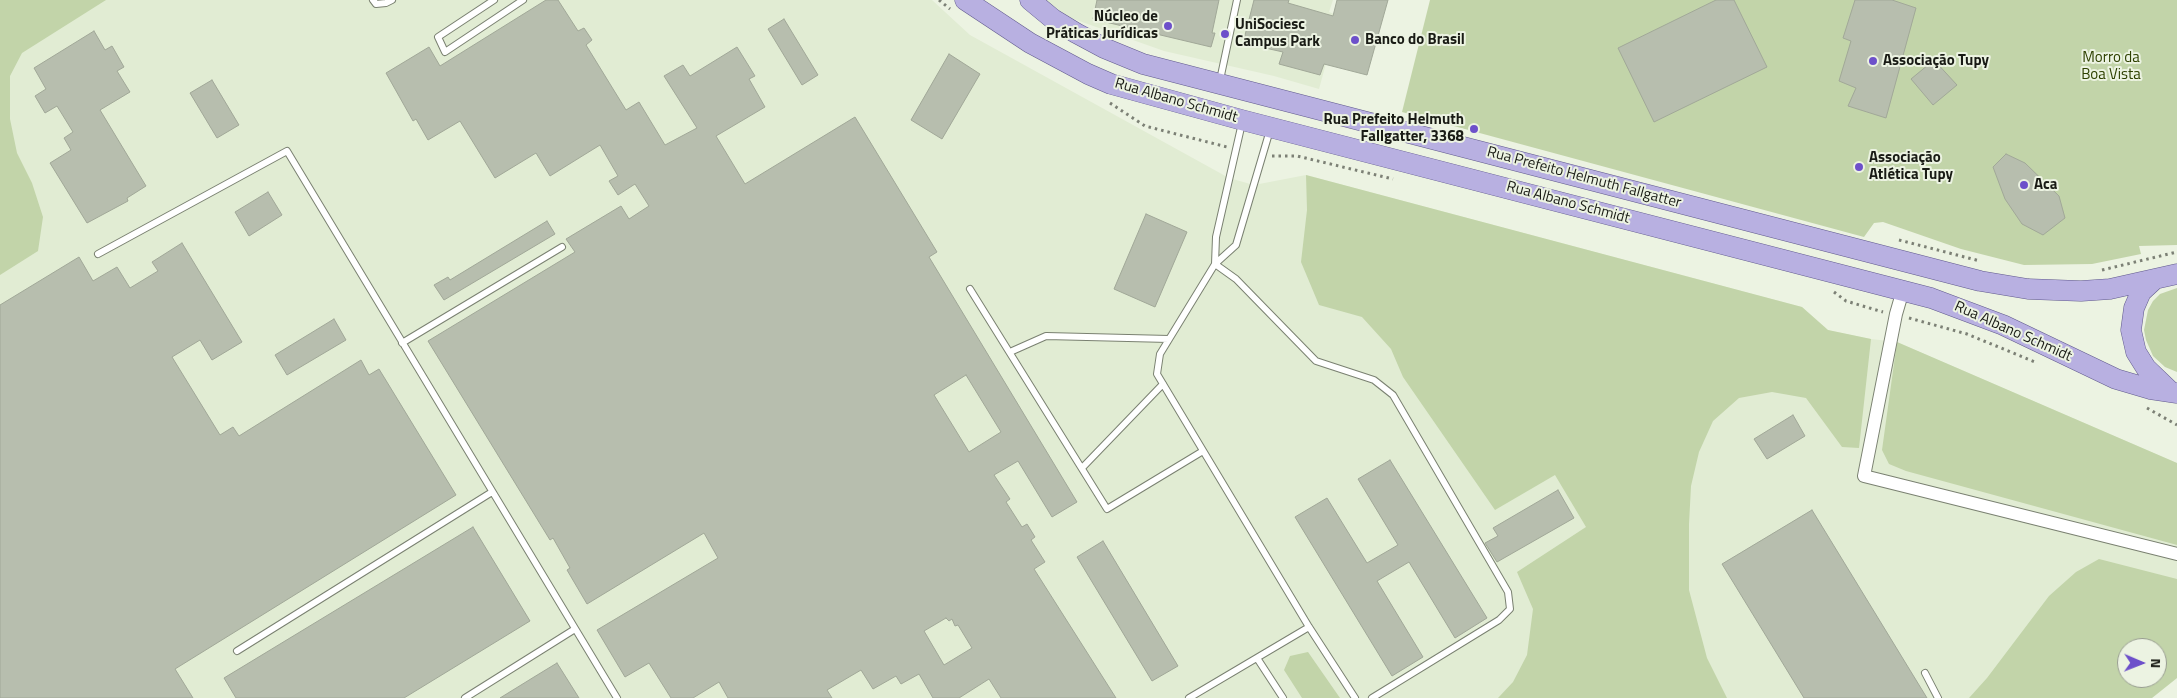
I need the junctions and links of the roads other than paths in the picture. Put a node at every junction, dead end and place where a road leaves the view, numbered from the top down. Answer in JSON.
{"nodes":[{"id":1,"x":373,"y":0,"type":"edge"},
{"id":2,"x":392,"y":0,"type":"edge"},
{"id":3,"x":494,"y":0,"type":"edge"},
{"id":4,"x":523,"y":0,"type":"edge"},
{"id":5,"x":965,"y":0,"type":"edge"},
{"id":6,"x":1030,"y":0,"type":"edge"},
{"id":7,"x":1237,"y":0,"type":"edge"},
{"id":8,"x":1220,"y":84,"type":"junction"},
{"id":9,"x":1242,"y":120,"type":"junction"},
{"id":10,"x":1271,"y":127,"type":"junction"},
{"id":11,"x":562,"y":247,"type":"dead end"},
{"id":12,"x":98,"y":254,"type":"dead end"},
{"id":13,"x":1215,"y":264,"type":"junction"},
{"id":14,"x":2177,"y":274,"type":"edge"},
{"id":15,"x":2155,"y":279,"type":"junction"},
{"id":16,"x":970,"y":289,"type":"dead end"},
{"id":17,"x":1903,"y":290,"type":"junction"},
{"id":18,"x":1169,"y":339,"type":"junction"},
{"id":19,"x":402,"y":343,"type":"junction"},
{"id":20,"x":1010,"y":352,"type":"junction"},
{"id":21,"x":1163,"y":384,"type":"junction"},
{"id":22,"x":2174,"y":393,"type":"edge"},
{"id":23,"x":1203,"y":451,"type":"junction"},
{"id":24,"x":1082,"y":468,"type":"junction"},
{"id":25,"x":492,"y":492,"type":"junction"},
{"id":26,"x":2177,"y":554,"type":"edge"},
{"id":27,"x":1310,"y":627,"type":"junction"},
{"id":28,"x":575,"y":629,"type":"junction"},
{"id":29,"x":237,"y":651,"type":"dead end"},
{"id":30,"x":1257,"y":658,"type":"junction"},
{"id":31,"x":1925,"y":673,"type":"dead end"},
{"id":32,"x":464,"y":698,"type":"edge"},
{"id":33,"x":617,"y":698,"type":"edge"},
{"id":34,"x":1189,"y":698,"type":"edge"},
{"id":35,"x":1282,"y":698,"type":"edge"},
{"id":36,"x":1355,"y":698,"type":"edge"},
{"id":37,"x":1372,"y":698,"type":"edge"},
{"id":38,"x":1938,"y":698,"type":"edge"}],
"edges":[{"from":1,"to":2,"type":"lane"},
{"from":3,"to":4,"type":"lane"},
{"from":5,"to":9,"type":"main road","name":"Rua Albano Schmidt"},
{"from":6,"to":8,"type":"main road","name":"Rua Prefeito Helmuth Fallgatter"},
{"from":7,"to":8,"type":"lane"},
{"from":8,"to":15,"type":"main road","name":"Rua Prefeito Helmuth Fallgatter"},
{"from":9,"to":10,"type":"main road","name":"Rua Albano Schmidt"},
{"from":9,"to":13,"type":"lane"},
{"from":10,"to":13,"type":"lane"},
{"from":10,"to":17,"type":"main road","name":"Rua Albano Schmidt"},
{"from":11,"to":19,"type":"lane"},
{"from":12,"to":19,"type":"lane"},
{"from":13,"to":18,"type":"lane"},
{"from":13,"to":37,"type":"lane"},
{"from":14,"to":15,"type":"main road","name":"Rua Prefeito Helmuth Fallgatter"},
{"from":15,"to":22,"type":"main road"},
{"from":16,"to":20,"type":"lane"},
{"from":17,"to":22,"type":"main road","name":"Rua Albano Schmidt"},
{"from":17,"to":26,"type":"street"},
{"from":18,"to":20,"type":"lane"},
{"from":18,"to":21,"type":"lane"},
{"from":19,"to":25,"type":"lane"},
{"from":20,"to":24,"type":"lane"},
{"from":21,"to":23,"type":"lane"},
{"from":21,"to":24,"type":"lane"},
{"from":23,"to":24,"type":"lane"},
{"from":23,"to":27,"type":"lane"},
{"from":25,"to":28,"type":"lane"},
{"from":25,"to":29,"type":"lane"},
{"from":27,"to":30,"type":"lane"},
{"from":27,"to":36,"type":"lane"},
{"from":28,"to":32,"type":"lane"},
{"from":28,"to":33,"type":"lane"},
{"from":30,"to":34,"type":"lane"},
{"from":30,"to":35,"type":"lane"},
{"from":31,"to":38,"type":"lane"}]}
